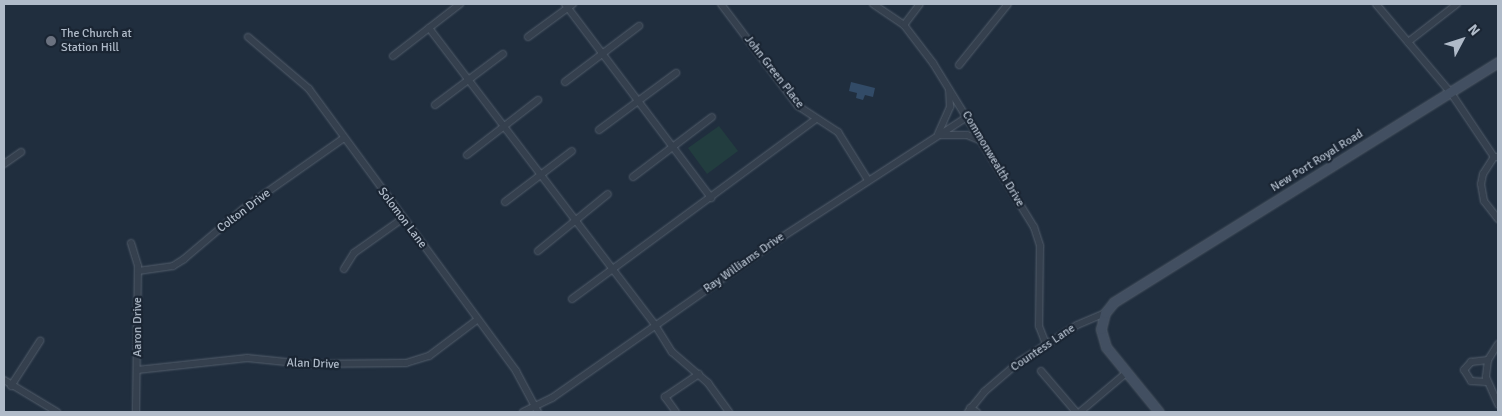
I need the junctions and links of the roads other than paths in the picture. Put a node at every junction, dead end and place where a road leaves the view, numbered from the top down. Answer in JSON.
{"nodes":[{"id":1,"x":460,"y":4,"type":"edge"},
{"id":2,"x":721,"y":4,"type":"edge"},
{"id":3,"x":874,"y":4,"type":"edge"},
{"id":4,"x":920,"y":4,"type":"edge"},
{"id":5,"x":1008,"y":4,"type":"edge"},
{"id":6,"x":1376,"y":4,"type":"edge"},
{"id":7,"x":1457,"y":4,"type":"edge"},
{"id":8,"x":568,"y":5,"type":"edge"},
{"id":9,"x":904,"y":25,"type":"junction"},
{"id":10,"x":639,"y":26,"type":"dead end"},
{"id":11,"x":429,"y":28,"type":"junction"},
{"id":12,"x":528,"y":37,"type":"dead end"},
{"id":13,"x":248,"y":38,"type":"dead end"},
{"id":14,"x":1408,"y":42,"type":"junction"},
{"id":15,"x":603,"y":53,"type":"junction"},
{"id":16,"x":503,"y":54,"type":"dead end"},
{"id":17,"x":393,"y":56,"type":"dead end"},
{"id":18,"x":1498,"y":62,"type":"edge"},
{"id":19,"x":959,"y":65,"type":"dead end"},
{"id":20,"x":676,"y":73,"type":"dead end"},
{"id":21,"x":468,"y":80,"type":"junction"},
{"id":22,"x":565,"y":82,"type":"dead end"},
{"id":23,"x":948,"y":88,"type":"junction"},
{"id":24,"x":1451,"y":92,"type":"junction"},
{"id":25,"x":538,"y":100,"type":"dead end"},
{"id":26,"x":639,"y":101,"type":"junction"},
{"id":27,"x":435,"y":105,"type":"dead end"},
{"id":28,"x":712,"y":117,"type":"dead end"},
{"id":29,"x":967,"y":117,"type":"junction"},
{"id":30,"x":816,"y":119,"type":"junction"},
{"id":31,"x":504,"y":126,"type":"junction"},
{"id":32,"x":599,"y":130,"type":"dead end"},
{"id":33,"x":937,"y":136,"type":"junction"},
{"id":34,"x":344,"y":138,"type":"junction"},
{"id":35,"x":982,"y":141,"type":"junction"},
{"id":36,"x":673,"y":147,"type":"junction"},
{"id":37,"x":572,"y":151,"type":"dead end"},
{"id":38,"x":22,"y":152,"type":"dead end"},
{"id":39,"x":467,"y":155,"type":"dead end"},
{"id":40,"x":1496,"y":157,"type":"edge"},
{"id":41,"x":4,"y":164,"type":"edge"},
{"id":42,"x":541,"y":175,"type":"junction"},
{"id":43,"x":633,"y":177,"type":"dead end"},
{"id":44,"x":868,"y":180,"type":"junction"},
{"id":45,"x":608,"y":194,"type":"dead end"},
{"id":46,"x":711,"y":198,"type":"junction"},
{"id":47,"x":505,"y":202,"type":"dead end"},
{"id":48,"x":402,"y":219,"type":"junction"},
{"id":49,"x":1498,"y":219,"type":"edge"},
{"id":50,"x":576,"y":221,"type":"junction"},
{"id":51,"x":131,"y":242,"type":"dead end"},
{"id":52,"x":538,"y":251,"type":"dead end"},
{"id":53,"x":344,"y":269,"type":"dead end"},
{"id":54,"x":613,"y":270,"type":"junction"},
{"id":55,"x":138,"y":271,"type":"junction"},
{"id":56,"x":572,"y":300,"type":"dead end"},
{"id":57,"x":1104,"y":314,"type":"junction"},
{"id":58,"x":477,"y":320,"type":"junction"},
{"id":59,"x":655,"y":325,"type":"junction"},
{"id":60,"x":40,"y":341,"type":"dead end"},
{"id":61,"x":1046,"y":344,"type":"junction"},
{"id":62,"x":1498,"y":344,"type":"edge"},
{"id":63,"x":1488,"y":360,"type":"junction"},
{"id":64,"x":137,"y":370,"type":"junction"},
{"id":65,"x":1041,"y":371,"type":"dead end"},
{"id":66,"x":1126,"y":373,"type":"junction"},
{"id":67,"x":699,"y":374,"type":"junction"},
{"id":68,"x":4,"y":380,"type":"edge"},
{"id":69,"x":1487,"y":382,"type":"junction"},
{"id":70,"x":11,"y":386,"type":"junction"},
{"id":71,"x":1498,"y":404,"type":"edge"},
{"id":72,"x":537,"y":410,"type":"edge"},
{"id":73,"x":969,"y":410,"type":"edge"},
{"id":74,"x":57,"y":412,"type":"edge"},
{"id":75,"x":136,"y":412,"type":"edge"},
{"id":76,"x":522,"y":412,"type":"edge"},
{"id":77,"x":676,"y":412,"type":"edge"},
{"id":78,"x":729,"y":412,"type":"edge"},
{"id":79,"x":977,"y":412,"type":"edge"},
{"id":80,"x":1076,"y":412,"type":"edge"},
{"id":81,"x":1080,"y":412,"type":"edge"},
{"id":82,"x":1159,"y":412,"type":"edge"}],
"edges":[{"from":1,"to":11,"type":"street"},
{"from":2,"to":30,"type":"street","name":"John Green Place"},
{"from":3,"to":9,"type":"street","name":"Commonwealth Drive"},
{"from":4,"to":9,"type":"street"},
{"from":5,"to":19,"type":"street"},
{"from":6,"to":14,"type":"street"},
{"from":7,"to":14,"type":"street"},
{"from":8,"to":12,"type":"street"},
{"from":8,"to":15,"type":"street"},
{"from":9,"to":23,"type":"street","name":"Commonwealth Drive"},
{"from":10,"to":15,"type":"street"},
{"from":11,"to":17,"type":"street"},
{"from":11,"to":21,"type":"street"},
{"from":13,"to":34,"type":"street","name":"Solomon Lane"},
{"from":14,"to":24,"type":"street"},
{"from":15,"to":22,"type":"street"},
{"from":15,"to":26,"type":"street"},
{"from":16,"to":21,"type":"street"},
{"from":18,"to":24,"type":"main road","name":"New Port Royal Road"},
{"from":20,"to":26,"type":"street"},
{"from":21,"to":27,"type":"street"},
{"from":21,"to":31,"type":"street"},
{"from":23,"to":29,"type":"street","name":"Commonwealth Drive"},
{"from":23,"to":33,"type":"street"},
{"from":24,"to":40,"type":"street"},
{"from":24,"to":57,"type":"main road","name":"New Port Royal Road"},
{"from":25,"to":31,"type":"street"},
{"from":26,"to":32,"type":"street"},
{"from":26,"to":36,"type":"street"},
{"from":28,"to":36,"type":"street"},
{"from":29,"to":33,"type":"street","name":"Ray Williams Drive"},
{"from":29,"to":35,"type":"street","name":"Commonwealth Drive"},
{"from":30,"to":44,"type":"street","name":"John Green Place"},
{"from":30,"to":46,"type":"street"},
{"from":31,"to":39,"type":"street"},
{"from":31,"to":42,"type":"street"},
{"from":33,"to":35,"type":"street"},
{"from":33,"to":44,"type":"street","name":"Ray Williams Drive"},
{"from":34,"to":48,"type":"street","name":"Solomon Lane"},
{"from":34,"to":55,"type":"street","name":"Colton Drive"},
{"from":35,"to":61,"type":"street","name":"Commonwealth Drive"},
{"from":36,"to":43,"type":"street"},
{"from":36,"to":46,"type":"street"},
{"from":37,"to":42,"type":"street"},
{"from":38,"to":41,"type":"street"},
{"from":40,"to":49,"type":"street"},
{"from":42,"to":47,"type":"street"},
{"from":42,"to":50,"type":"street"},
{"from":44,"to":59,"type":"street","name":"Ray Williams Drive"},
{"from":45,"to":50,"type":"street"},
{"from":46,"to":54,"type":"street"},
{"from":48,"to":53,"type":"street"},
{"from":48,"to":58,"type":"street","name":"Solomon Lane"},
{"from":50,"to":52,"type":"street"},
{"from":50,"to":54,"type":"street"},
{"from":51,"to":55,"type":"street","name":"Aaron Drive"},
{"from":54,"to":56,"type":"street"},
{"from":54,"to":59,"type":"street"},
{"from":55,"to":64,"type":"street","name":"Aaron Drive"},
{"from":57,"to":61,"type":"street","name":"Countess Lane"},
{"from":57,"to":66,"type":"main road"},
{"from":58,"to":64,"type":"street","name":"Alan Drive"},
{"from":58,"to":72,"type":"street","name":"Solomon Lane"},
{"from":59,"to":67,"type":"street"},
{"from":59,"to":72,"type":"street","name":"Ray Williams Drive"},
{"from":60,"to":70,"type":"street"},
{"from":61,"to":73,"type":"street","name":"Countess Lane"},
{"from":62,"to":63,"type":"street"},
{"from":63,"to":69,"type":"street"},
{"from":63,"to":69,"type":"street"},
{"from":64,"to":75,"type":"street","name":"Aaron Drive"},
{"from":65,"to":80,"type":"street"},
{"from":66,"to":81,"type":"street"},
{"from":66,"to":82,"type":"main road"},
{"from":67,"to":77,"type":"street"},
{"from":67,"to":78,"type":"street"},
{"from":68,"to":70,"type":"street"},
{"from":69,"to":71,"type":"street"},
{"from":70,"to":74,"type":"street"},
{"from":72,"to":76,"type":"street","name":"Ray Williams Drive"},
{"from":73,"to":79,"type":"street"}]}
